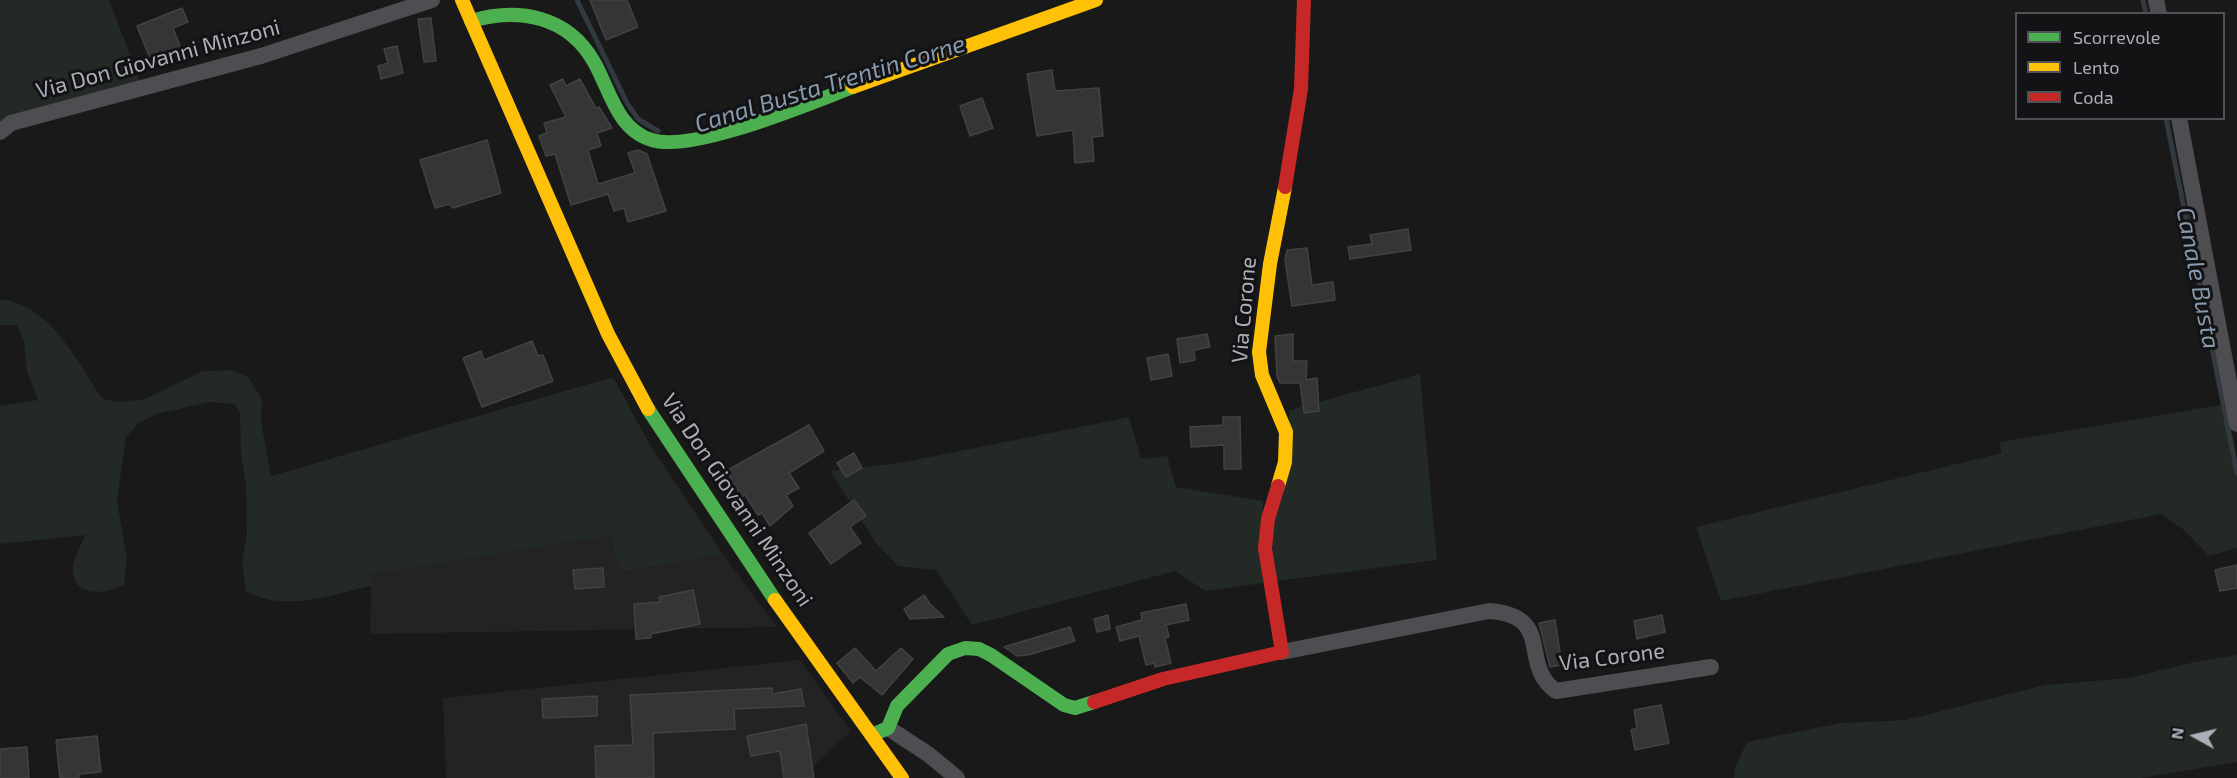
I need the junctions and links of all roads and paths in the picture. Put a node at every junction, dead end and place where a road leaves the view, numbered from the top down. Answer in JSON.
{"nodes":[{"id":1,"x":432,"y":0,"type":"edge"},
{"id":2,"x":462,"y":0,"type":"edge"},
{"id":3,"x":1096,"y":0,"type":"edge"},
{"id":4,"x":1304,"y":0,"type":"edge"},
{"id":5,"x":471,"y":21,"type":"junction"},
{"id":6,"x":2179,"y":120,"type":"edge"},
{"id":7,"x":0,"y":132,"type":"edge"},
{"id":8,"x":2237,"y":423,"type":"edge"},
{"id":9,"x":1282,"y":652,"type":"junction"},
{"id":10,"x":1711,"y":667,"type":"dead end"},
{"id":11,"x":888,"y":728,"type":"junction"},
{"id":12,"x":872,"y":735,"type":"junction"},
{"id":13,"x":902,"y":778,"type":"edge"},
{"id":14,"x":957,"y":778,"type":"edge"}],
"edges":[{"from":1,"to":7,"type":"street","name":"Via Don Giovanni Minzoni"},
{"from":2,"to":5,"type":"street","name":"Via Don Giovanni Minzoni"},
{"from":3,"to":5,"type":"street"},
{"from":4,"to":9,"type":"street","name":"Via Corone"},
{"from":5,"to":12,"type":"street","name":"Via Don Giovanni Minzoni"},
{"from":6,"to":8,"type":"street"},
{"from":9,"to":10,"type":"street","name":"Via Corone"},
{"from":9,"to":11,"type":"street","name":"Via Corone"},
{"from":11,"to":12,"type":"street"},
{"from":11,"to":14,"type":"street"},
{"from":12,"to":13,"type":"street","name":"Via Don Giovanni Minzoni"}]}
